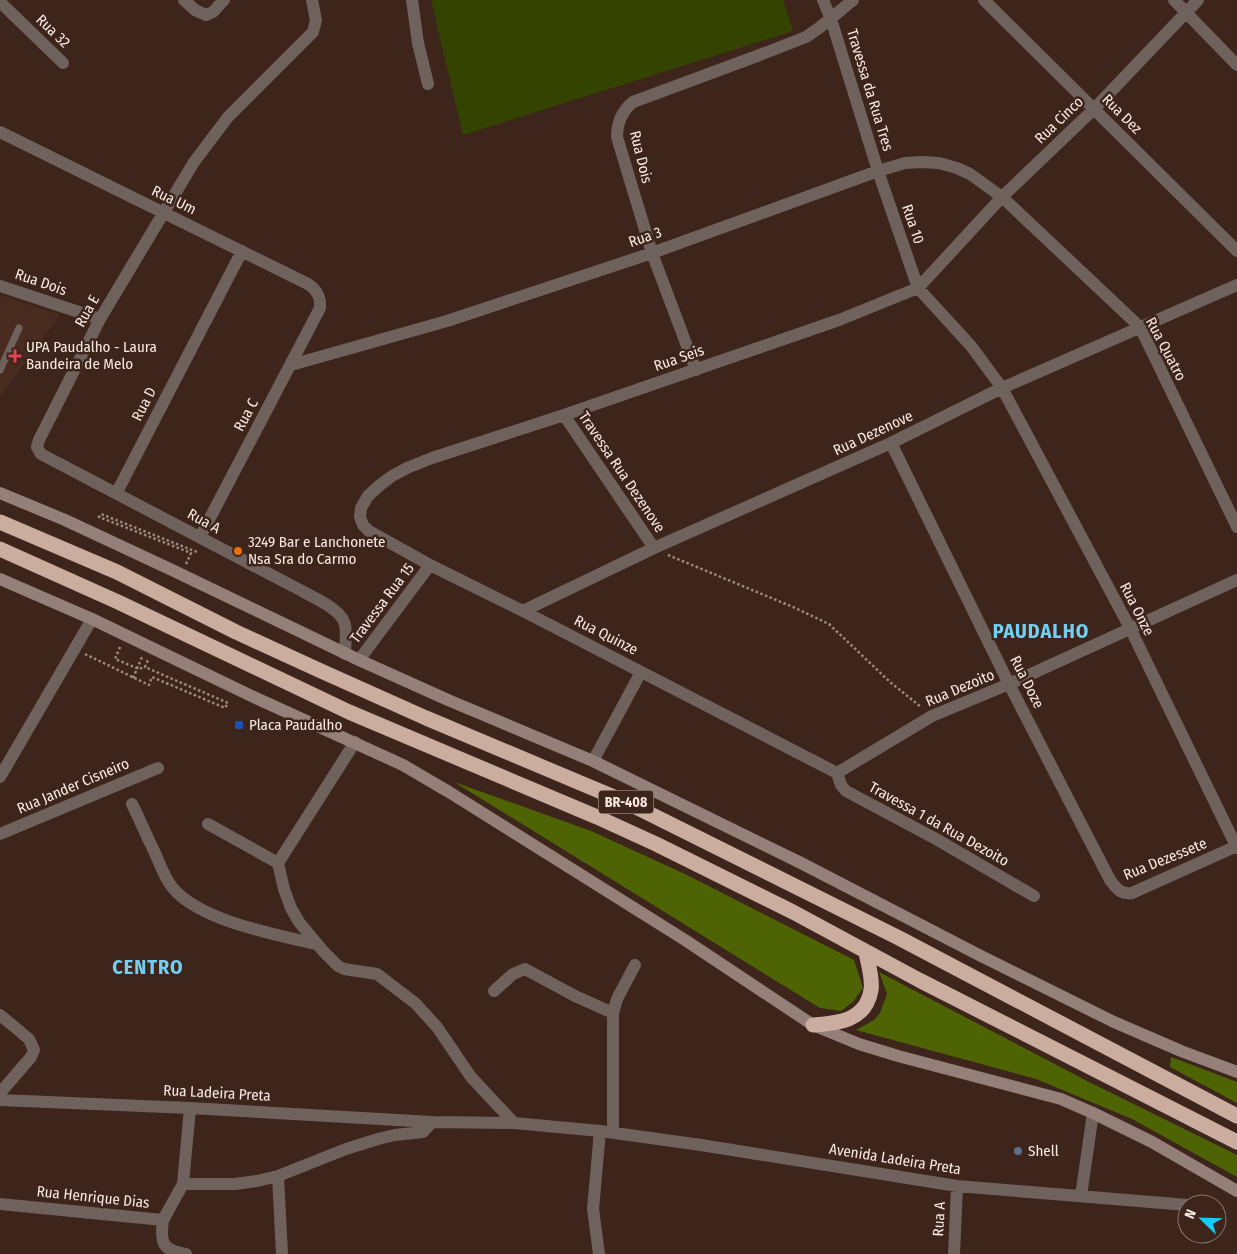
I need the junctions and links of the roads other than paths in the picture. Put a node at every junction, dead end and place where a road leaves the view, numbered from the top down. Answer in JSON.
{"nodes":[{"id":1,"x":184,"y":0,"type":"edge"},
{"id":2,"x":224,"y":0,"type":"edge"},
{"id":3,"x":312,"y":0,"type":"edge"},
{"id":4,"x":412,"y":0,"type":"edge"},
{"id":5,"x":823,"y":0,"type":"edge"},
{"id":6,"x":853,"y":0,"type":"edge"},
{"id":7,"x":984,"y":0,"type":"edge"},
{"id":8,"x":1174,"y":0,"type":"edge"},
{"id":9,"x":1198,"y":0,"type":"edge"},
{"id":10,"x":0,"y":2,"type":"edge"},
{"id":11,"x":1186,"y":12,"type":"junction"},
{"id":12,"x":830,"y":19,"type":"junction"},
{"id":13,"x":63,"y":63,"type":"dead end"},
{"id":14,"x":1237,"y":65,"type":"edge"},
{"id":15,"x":428,"y":84,"type":"dead end"},
{"id":16,"x":1094,"y":109,"type":"junction"},
{"id":17,"x":0,"y":132,"type":"edge"},
{"id":18,"x":878,"y":171,"type":"junction"},
{"id":19,"x":1002,"y":197,"type":"junction"},
{"id":20,"x":164,"y":213,"type":"junction"},
{"id":21,"x":242,"y":251,"type":"junction"},
{"id":22,"x":652,"y":252,"type":"junction"},
{"id":23,"x":1237,"y":252,"type":"edge"},
{"id":24,"x":1237,"y":285,"type":"edge"},
{"id":25,"x":0,"y":286,"type":"edge"},
{"id":26,"x":918,"y":288,"type":"junction"},
{"id":27,"x":320,"y":308,"type":"joint"},
{"id":28,"x":100,"y":319,"type":"junction"},
{"id":29,"x":1140,"y":327,"type":"junction"},
{"id":30,"x":19,"y":328,"type":"dead end"},
{"id":31,"x":292,"y":365,"type":"junction"},
{"id":32,"x":0,"y":370,"type":"edge"},
{"id":33,"x":696,"y":370,"type":"junction"},
{"id":34,"x":1002,"y":388,"type":"junction"},
{"id":35,"x":564,"y":416,"type":"junction"},
{"id":36,"x":891,"y":443,"type":"junction"},
{"id":37,"x":41,"y":454,"type":"joint"},
{"id":38,"x":117,"y":492,"type":"junction"},
{"id":39,"x":0,"y":493,"type":"edge"},
{"id":40,"x":0,"y":522,"type":"edge"},
{"id":41,"x":363,"y":525,"type":"joint"},
{"id":42,"x":1237,"y":527,"type":"edge"},
{"id":43,"x":200,"y":537,"type":"junction"},
{"id":44,"x":0,"y":548,"type":"edge"},
{"id":45,"x":654,"y":548,"type":"junction"},
{"id":46,"x":430,"y":565,"type":"junction"},
{"id":47,"x":0,"y":579,"type":"edge"},
{"id":48,"x":1237,"y":580,"type":"edge"},
{"id":49,"x":523,"y":611,"type":"junction"},
{"id":50,"x":92,"y":619,"type":"junction"},
{"id":51,"x":1130,"y":628,"type":"junction"},
{"id":52,"x":345,"y":654,"type":"junction"},
{"id":53,"x":359,"y":660,"type":"junction"},
{"id":54,"x":641,"y":672,"type":"junction"},
{"id":55,"x":1010,"y":684,"type":"junction"},
{"id":56,"x":355,"y":742,"type":"junction"},
{"id":57,"x":593,"y":761,"type":"junction"},
{"id":58,"x":158,"y":768,"type":"dead end"},
{"id":59,"x":837,"y":773,"type":"junction"},
{"id":60,"x":0,"y":777,"type":"edge"},
{"id":61,"x":132,"y":804,"type":"dead end"},
{"id":62,"x":208,"y":824,"type":"dead end"},
{"id":63,"x":0,"y":834,"type":"edge"},
{"id":64,"x":1237,"y":847,"type":"edge"},
{"id":65,"x":278,"y":863,"type":"junction"},
{"id":66,"x":1110,"y":880,"type":"joint"},
{"id":67,"x":1034,"y":896,"type":"dead end"},
{"id":68,"x":316,"y":944,"type":"junction"},
{"id":69,"x":866,"y":952,"type":"junction"},
{"id":70,"x":635,"y":965,"type":"dead end"},
{"id":71,"x":494,"y":991,"type":"dead end"},
{"id":72,"x":613,"y":1013,"type":"junction"},
{"id":73,"x":0,"y":1015,"type":"edge"},
{"id":74,"x":813,"y":1025,"type":"junction"},
{"id":75,"x":1237,"y":1072,"type":"edge"},
{"id":76,"x":0,"y":1093,"type":"edge"},
{"id":77,"x":0,"y":1100,"type":"edge"},
{"id":78,"x":190,"y":1108,"type":"junction"},
{"id":79,"x":1093,"y":1113,"type":"junction"},
{"id":80,"x":1237,"y":1116,"type":"edge"},
{"id":81,"x":432,"y":1122,"type":"junction"},
{"id":82,"x":514,"y":1123,"type":"junction"},
{"id":83,"x":600,"y":1131,"type":"junction"},
{"id":84,"x":613,"y":1132,"type":"junction"},
{"id":85,"x":1237,"y":1142,"type":"edge"},
{"id":86,"x":278,"y":1176,"type":"junction"},
{"id":87,"x":183,"y":1184,"type":"junction"},
{"id":88,"x":958,"y":1186,"type":"junction"},
{"id":89,"x":1237,"y":1191,"type":"edge"},
{"id":90,"x":1081,"y":1196,"type":"junction"},
{"id":91,"x":0,"y":1204,"type":"edge"},
{"id":92,"x":1177,"y":1204,"type":"edge"},
{"id":93,"x":163,"y":1220,"type":"junction"},
{"id":94,"x":186,"y":1254,"type":"edge"},
{"id":95,"x":282,"y":1254,"type":"edge"},
{"id":96,"x":599,"y":1254,"type":"edge"},
{"id":97,"x":954,"y":1254,"type":"edge"}],
"edges":[{"from":1,"to":2,"type":"street"},
{"from":3,"to":20,"type":"street","name":"Rua E"},
{"from":4,"to":15,"type":"street"},
{"from":5,"to":12,"type":"street","name":"Travessa da Rua Tres"},
{"from":6,"to":12,"type":"street","name":"Rua Dois"},
{"from":7,"to":16,"type":"street","name":"Rua Dez"},
{"from":8,"to":11,"type":"street"},
{"from":9,"to":11,"type":"street","name":"Rua Cinco"},
{"from":10,"to":13,"type":"street","name":"Rua 32"},
{"from":11,"to":14,"type":"street"},
{"from":11,"to":16,"type":"street","name":"Rua Cinco"},
{"from":12,"to":18,"type":"street","name":"Travessa da Rua Tres"},
{"from":12,"to":22,"type":"street","name":"Rua Dois"},
{"from":16,"to":19,"type":"street","name":"Rua Cinco"},
{"from":16,"to":23,"type":"street","name":"Rua Dez"},
{"from":17,"to":20,"type":"street","name":"Rua Um"},
{"from":18,"to":19,"type":"street","name":"Rua 3"},
{"from":18,"to":22,"type":"street","name":"Rua 3"},
{"from":18,"to":26,"type":"street","name":"Rua 10"},
{"from":19,"to":26,"type":"street","name":"Rua Seis"},
{"from":19,"to":29,"type":"street","name":"Rua Quatro"},
{"from":20,"to":21,"type":"street","name":"Rua Um"},
{"from":20,"to":28,"type":"street","name":"Rua E"},
{"from":21,"to":27,"type":"street","name":"Rua Um"},
{"from":21,"to":38,"type":"street","name":"Rua D"},
{"from":22,"to":31,"type":"street","name":"Rua 3"},
{"from":22,"to":33,"type":"street","name":"Rua Dois"},
{"from":24,"to":29,"type":"street","name":"Rua Dezenove"},
{"from":25,"to":28,"type":"street","name":"Rua Dois"},
{"from":26,"to":33,"type":"street","name":"Rua Seis"},
{"from":26,"to":34,"type":"street"},
{"from":27,"to":31,"type":"street","name":"Rua C"},
{"from":28,"to":37,"type":"street","name":"Rua E"},
{"from":29,"to":34,"type":"street","name":"Rua Dezenove"},
{"from":29,"to":42,"type":"street","name":"Rua Quatro"},
{"from":30,"to":32,"type":"lane"},
{"from":31,"to":43,"type":"street","name":"Rua C"},
{"from":33,"to":35,"type":"street","name":"Rua Seis"},
{"from":34,"to":36,"type":"street","name":"Rua Dezenove"},
{"from":34,"to":51,"type":"street","name":"Rua Onze"},
{"from":35,"to":41,"type":"street","name":"Rua Seis"},
{"from":35,"to":45,"type":"street","name":"Travessa Rua Dezenove"},
{"from":36,"to":45,"type":"street","name":"Rua Dezenove"},
{"from":36,"to":55,"type":"street","name":"Rua Doze"},
{"from":37,"to":38,"type":"street","name":"Rua A"},
{"from":38,"to":43,"type":"street","name":"Rua A"},
{"from":39,"to":52,"type":"main road"},
{"from":40,"to":80,"type":"highway","number":"BR-408"},
{"from":41,"to":46,"type":"street","name":"Rua Quinze"},
{"from":43,"to":52,"type":"street","name":"Rua A"},
{"from":44,"to":69,"type":"highway","number":"BR-408"},
{"from":45,"to":49,"type":"street","name":"Rua Dezenove"},
{"from":46,"to":49,"type":"street","name":"Rua Quinze"},
{"from":46,"to":53,"type":"street","name":"Travessa Rua 15"},
{"from":47,"to":50,"type":"main road"},
{"from":48,"to":51,"type":"street","name":"Rua Dezoito"},
{"from":49,"to":54,"type":"street","name":"Rua Quinze"},
{"from":50,"to":56,"type":"main road"},
{"from":50,"to":60,"type":"street"},
{"from":51,"to":55,"type":"street","name":"Rua Dezoito"},
{"from":51,"to":64,"type":"street","name":"Rua Onze"},
{"from":52,"to":53,"type":"main road"},
{"from":53,"to":57,"type":"main road"},
{"from":54,"to":57,"type":"street"},
{"from":54,"to":59,"type":"street","name":"Rua Quinze"},
{"from":55,"to":59,"type":"street","name":"Rua Dezoito"},
{"from":55,"to":66,"type":"street","name":"Rua Doze"},
{"from":56,"to":65,"type":"street"},
{"from":56,"to":74,"type":"main road"},
{"from":57,"to":75,"type":"main road"},
{"from":58,"to":63,"type":"street","name":"Rua Jander Cisneiro"},
{"from":59,"to":67,"type":"street","name":"Travessa 1 da Rua Dezoito"},
{"from":61,"to":68,"type":"street"},
{"from":62,"to":65,"type":"street"},
{"from":64,"to":66,"type":"street","name":"Rua Dezessete"},
{"from":65,"to":68,"type":"street"},
{"from":68,"to":82,"type":"street"},
{"from":69,"to":74,"type":"highway"},
{"from":69,"to":85,"type":"highway","number":"BR-408"},
{"from":70,"to":72,"type":"street"},
{"from":71,"to":72,"type":"street"},
{"from":72,"to":84,"type":"street"},
{"from":73,"to":76,"type":"street"},
{"from":74,"to":79,"type":"main road"},
{"from":77,"to":78,"type":"street","name":"Rua Ladeira Preta"},
{"from":78,"to":81,"type":"street","name":"Rua Ladeira Preta"},
{"from":78,"to":87,"type":"street"},
{"from":79,"to":89,"type":"main road"},
{"from":79,"to":90,"type":"street"},
{"from":81,"to":82,"type":"street","name":"Rua Ladeira Preta"},
{"from":81,"to":86,"type":"street","name":"Rua Ladeira Preta"},
{"from":82,"to":83,"type":"street","name":"Rua Ladeira Preta"},
{"from":83,"to":84,"type":"street","name":"Avenida Ladeira Preta"},
{"from":83,"to":96,"type":"street"},
{"from":84,"to":88,"type":"street","name":"Avenida Ladeira Preta"},
{"from":86,"to":87,"type":"street","name":"Rua Ladeira Preta"},
{"from":86,"to":95,"type":"street"},
{"from":87,"to":93,"type":"street"},
{"from":88,"to":90,"type":"street","name":"Avenida Ladeira Preta"},
{"from":88,"to":97,"type":"street","name":"Rua A"},
{"from":90,"to":92,"type":"street","name":"Avenida Ladeira Preta"},
{"from":91,"to":93,"type":"street","name":"Rua Henrique Dias"},
{"from":93,"to":94,"type":"street","name":"Rua Henrique Dias"}]}
